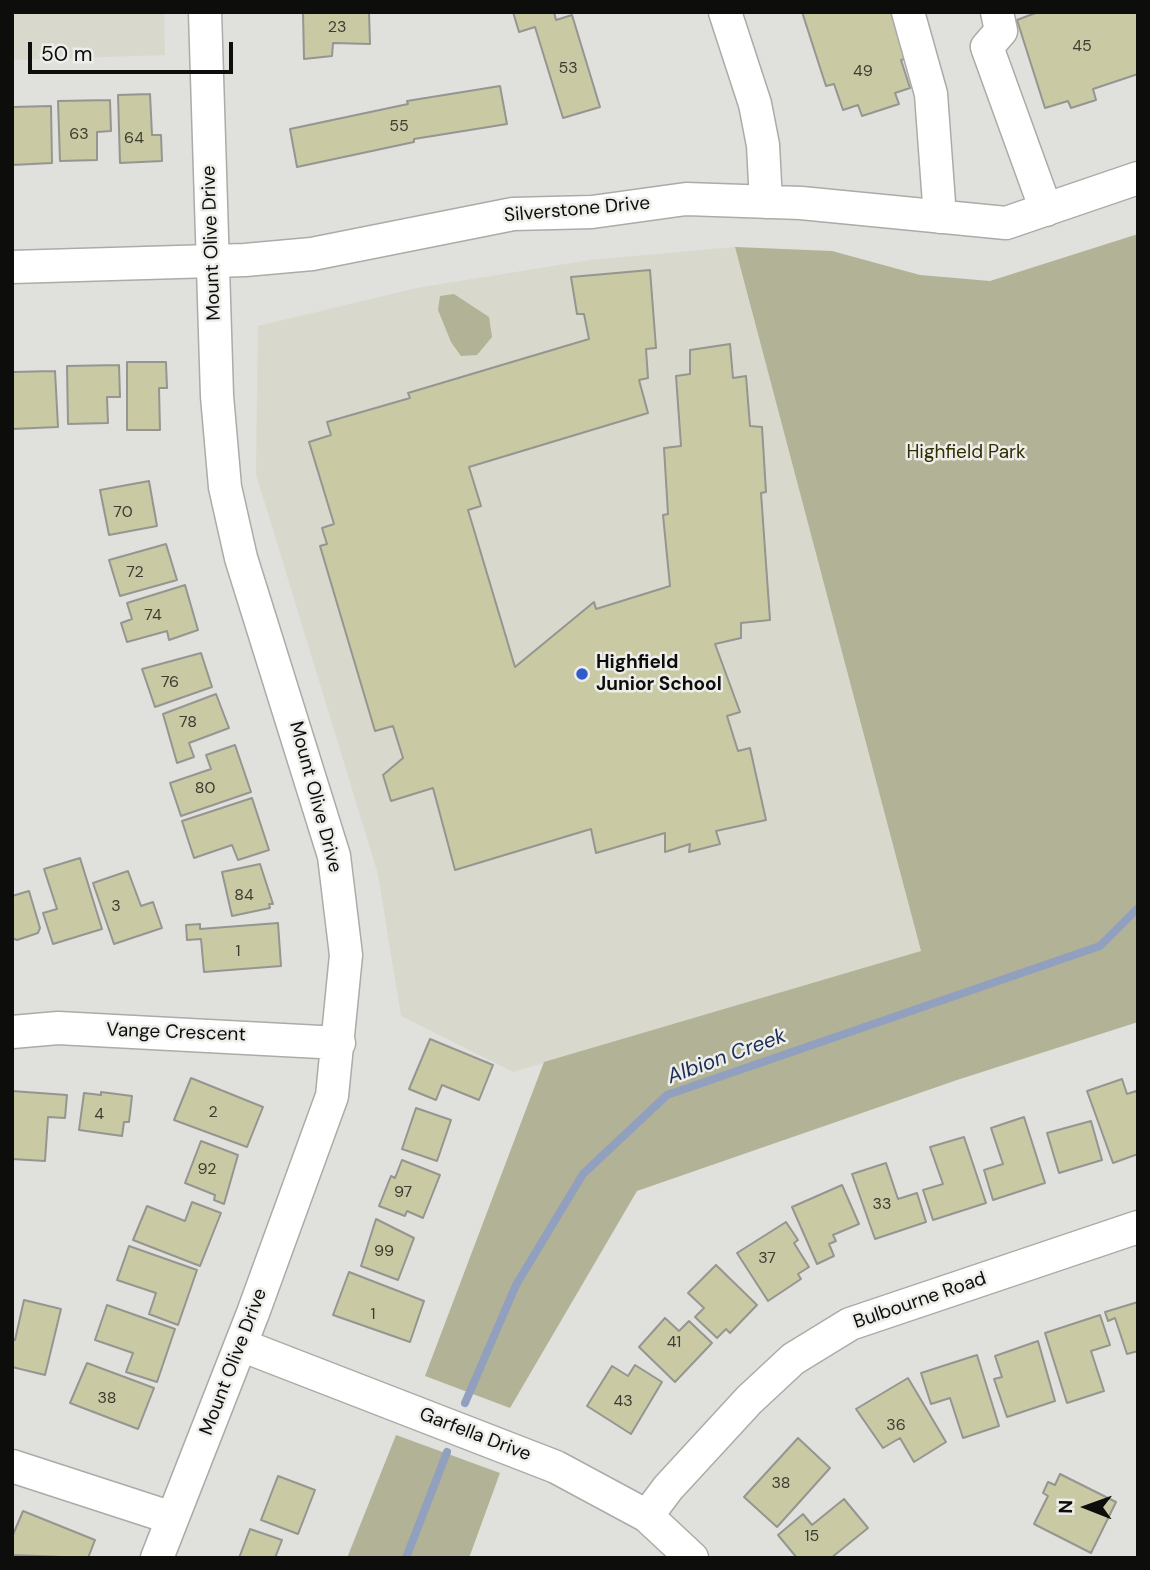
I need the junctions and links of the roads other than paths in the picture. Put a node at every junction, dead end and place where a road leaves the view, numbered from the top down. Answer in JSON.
{"nodes":[{"id":1,"x":205,"y":12,"type":"edge"},
{"id":2,"x":725,"y":12,"type":"edge"},
{"id":3,"x":908,"y":12,"type":"edge"},
{"id":4,"x":977,"y":12,"type":"edge"},
{"id":5,"x":997,"y":12,"type":"edge"},
{"id":6,"x":988,"y":47,"type":"junction"},
{"id":7,"x":1138,"y":178,"type":"edge"},
{"id":8,"x":766,"y":202,"type":"junction"},
{"id":9,"x":1046,"y":210,"type":"junction"},
{"id":10,"x":940,"y":217,"type":"junction"},
{"id":11,"x":213,"y":261,"type":"junction"},
{"id":12,"x":12,"y":267,"type":"edge"},
{"id":13,"x":12,"y":1032,"type":"edge"},
{"id":14,"x":339,"y":1043,"type":"junction"},
{"id":15,"x":1138,"y":1227,"type":"edge"},
{"id":16,"x":241,"y":1345,"type":"junction"},
{"id":17,"x":12,"y":1466,"type":"edge"},
{"id":18,"x":646,"y":1516,"type":"junction"},
{"id":19,"x":172,"y":1518,"type":"junction"},
{"id":20,"x":157,"y":1558,"type":"edge"},
{"id":21,"x":692,"y":1558,"type":"edge"}],
"edges":[{"from":1,"to":11,"type":"street","name":"Mount Olive Drive"},
{"from":2,"to":8,"type":"street"},
{"from":3,"to":10,"type":"street"},
{"from":4,"to":6,"type":"street"},
{"from":5,"to":6,"type":"street"},
{"from":6,"to":9,"type":"street"},
{"from":7,"to":9,"type":"street","name":"Silverstone Drive"},
{"from":8,"to":10,"type":"street","name":"Silverstone Drive"},
{"from":8,"to":11,"type":"street","name":"Silverstone Drive"},
{"from":9,"to":10,"type":"street","name":"Silverstone Drive"},
{"from":11,"to":12,"type":"street","name":"Silverstone Drive"},
{"from":11,"to":14,"type":"street","name":"Mount Olive Drive"},
{"from":13,"to":14,"type":"street","name":"Vange Crescent"},
{"from":14,"to":16,"type":"street","name":"Mount Olive Drive"},
{"from":15,"to":18,"type":"street","name":"Bulbourne Road"},
{"from":16,"to":18,"type":"street","name":"Garfella Drive"},
{"from":16,"to":19,"type":"street","name":"Mount Olive Drive"},
{"from":17,"to":19,"type":"street"},
{"from":18,"to":21,"type":"street","name":"Garfella Drive"},
{"from":19,"to":20,"type":"street","name":"Mount Olive Drive"}]}
